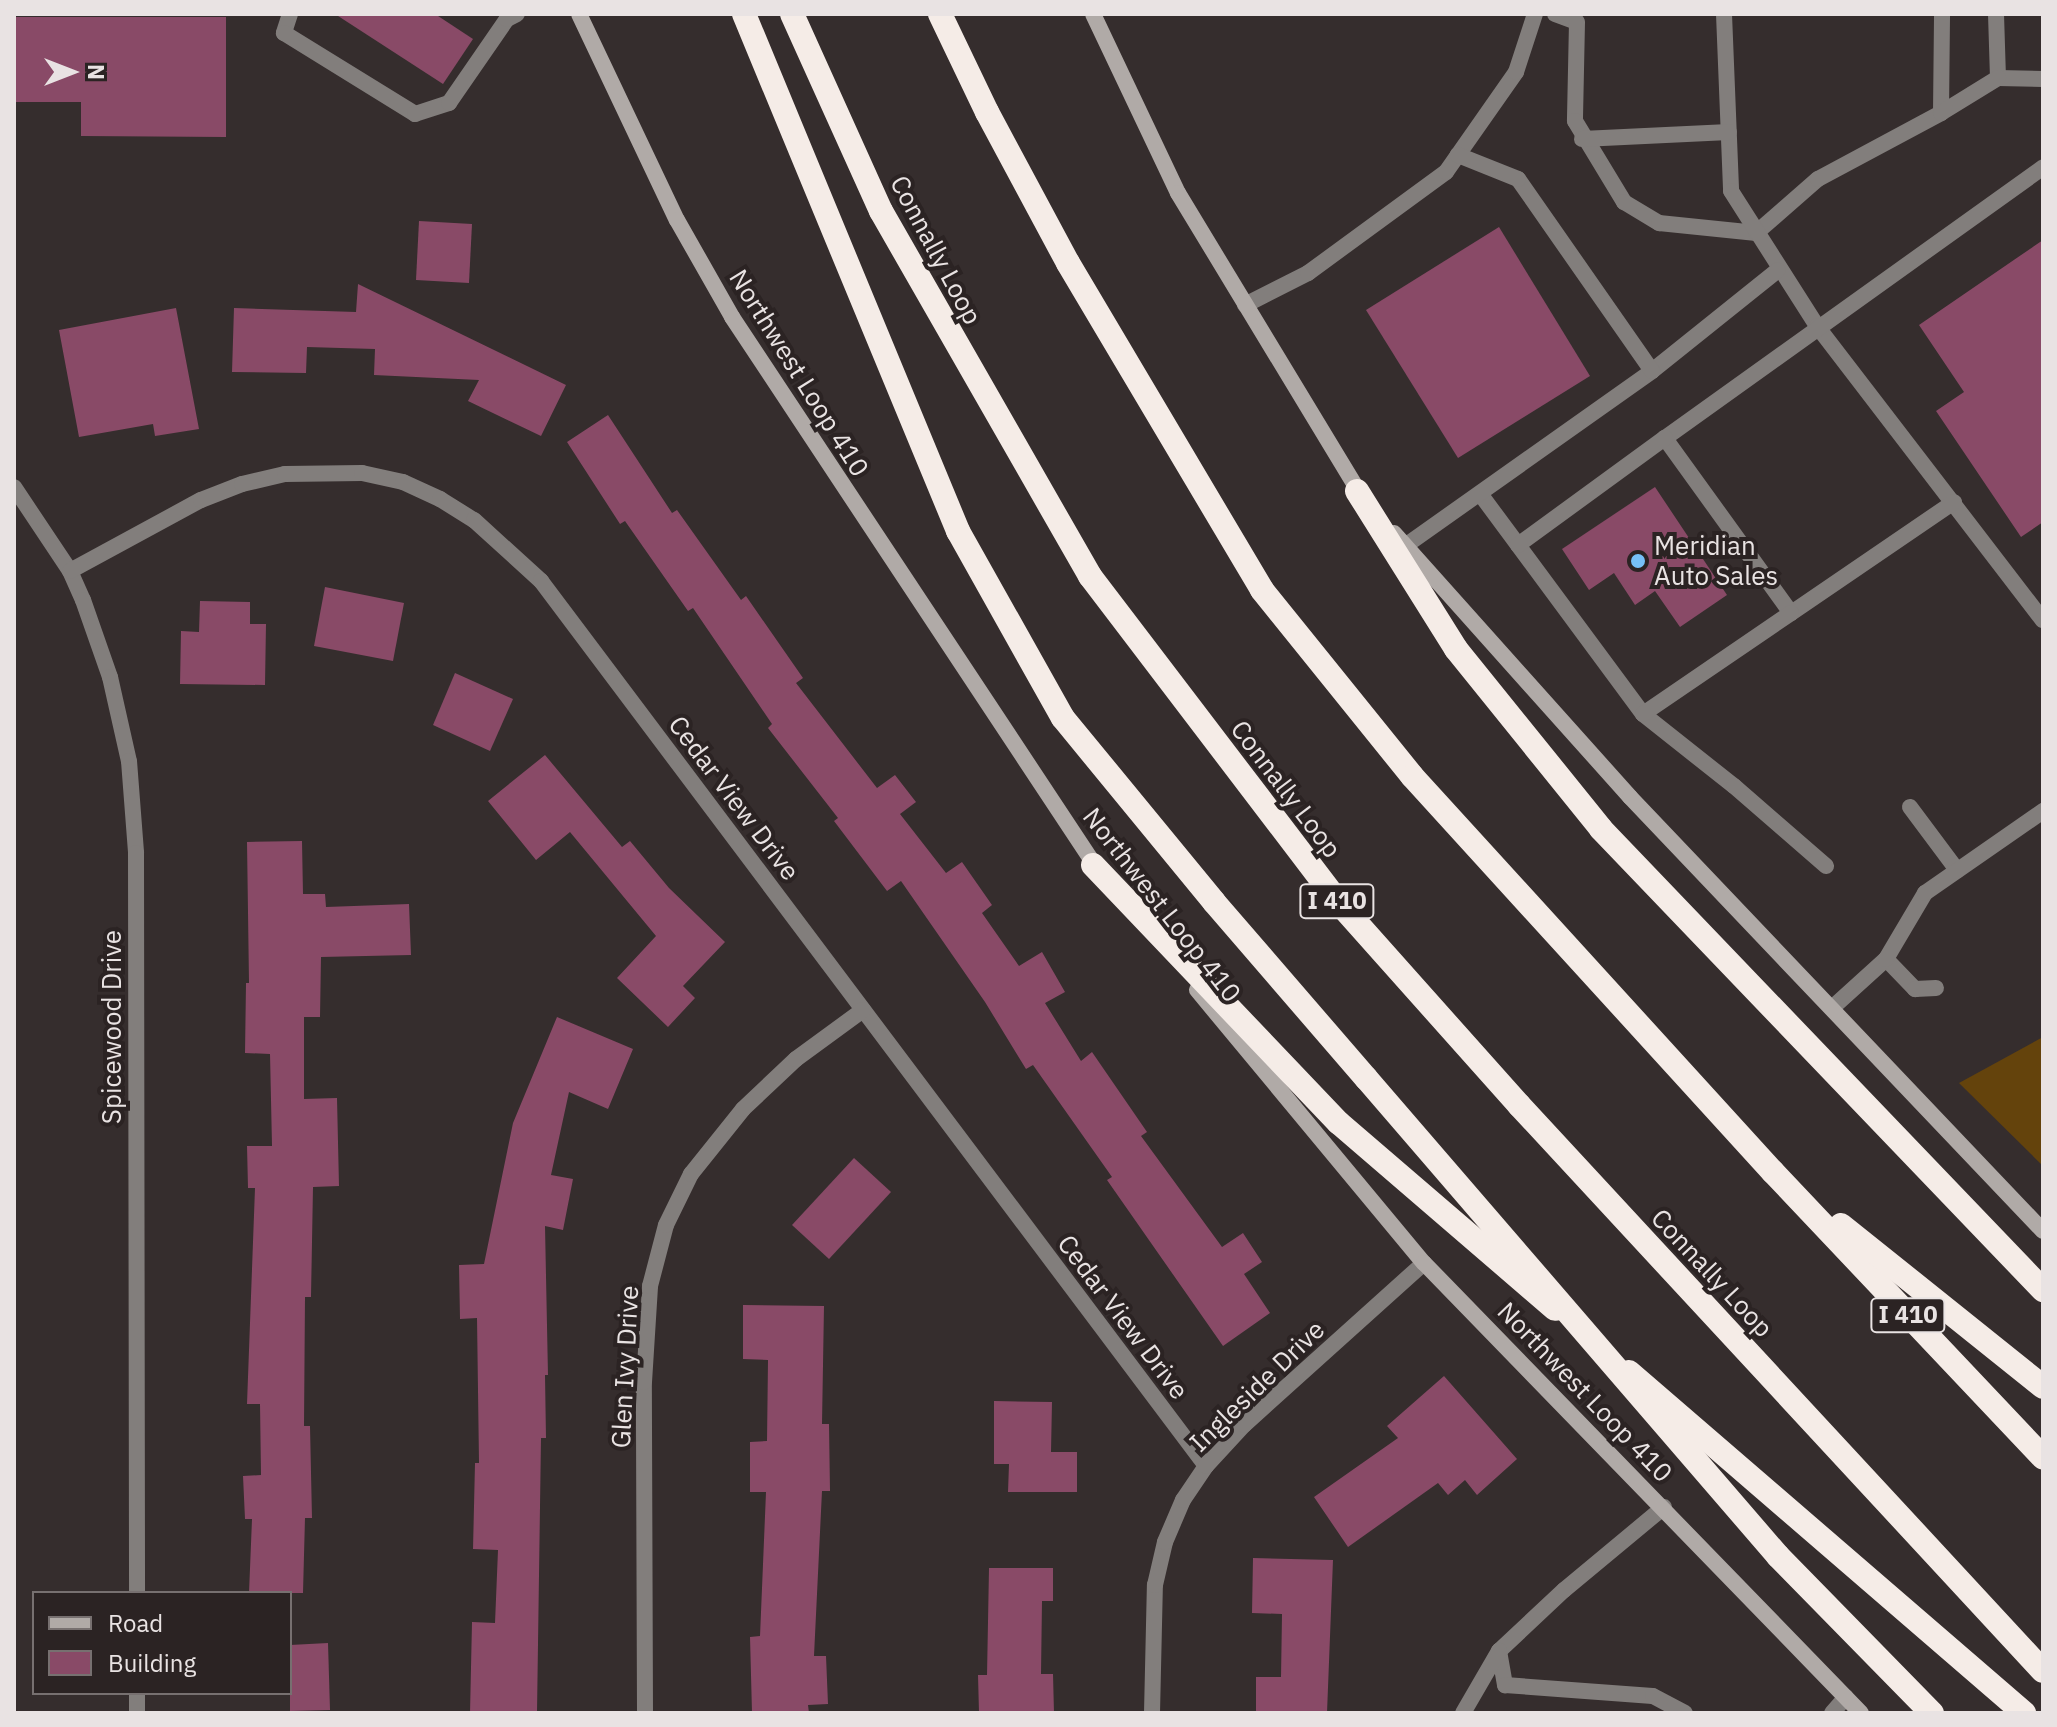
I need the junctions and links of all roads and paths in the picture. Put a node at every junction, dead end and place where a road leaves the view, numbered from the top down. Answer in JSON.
{"nodes":[{"id":1,"x":290,"y":14,"type":"edge"},
{"id":2,"x":579,"y":14,"type":"edge"},
{"id":3,"x":588,"y":14,"type":"edge"},
{"id":4,"x":744,"y":14,"type":"edge"},
{"id":5,"x":792,"y":14,"type":"edge"},
{"id":6,"x":940,"y":14,"type":"edge"},
{"id":7,"x":1093,"y":14,"type":"edge"},
{"id":8,"x":1105,"y":14,"type":"edge"},
{"id":9,"x":1535,"y":14,"type":"edge"},
{"id":10,"x":1555,"y":14,"type":"edge"},
{"id":11,"x":1724,"y":14,"type":"edge"},
{"id":12,"x":1942,"y":14,"type":"edge"},
{"id":13,"x":1996,"y":14,"type":"edge"},
{"id":14,"x":508,"y":16,"type":"edge"},
{"id":15,"x":593,"y":45,"type":"junction"},
{"id":16,"x":1109,"y":49,"type":"junction"},
{"id":17,"x":1998,"y":78,"type":"junction"},
{"id":18,"x":2043,"y":79,"type":"edge"},
{"id":19,"x":1941,"y":113,"type":"junction"},
{"id":20,"x":1729,"y":132,"type":"junction"},
{"id":21,"x":1582,"y":139,"type":"junction"},
{"id":22,"x":1458,"y":155,"type":"junction"},
{"id":23,"x":2043,"y":167,"type":"edge"},
{"id":24,"x":1756,"y":233,"type":"junction"},
{"id":25,"x":1778,"y":270,"type":"junction"},
{"id":26,"x":1245,"y":305,"type":"junction"},
{"id":27,"x":1817,"y":326,"type":"junction"},
{"id":28,"x":1652,"y":371,"type":"junction"},
{"id":29,"x":1665,"y":438,"type":"junction"},
{"id":30,"x":14,"y":487,"type":"edge"},
{"id":31,"x":1357,"y":491,"type":"junction"},
{"id":32,"x":1481,"y":495,"type":"junction"},
{"id":33,"x":1954,"y":502,"type":"junction"},
{"id":34,"x":1518,"y":545,"type":"junction"},
{"id":35,"x":1405,"y":546,"type":"junction"},
{"id":36,"x":70,"y":571,"type":"junction"},
{"id":37,"x":1791,"y":613,"type":"junction"},
{"id":38,"x":2043,"y":620,"type":"edge"},
{"id":39,"x":1643,"y":714,"type":"junction"},
{"id":40,"x":1910,"y":807,"type":"dead end"},
{"id":41,"x":2043,"y":811,"type":"edge"},
{"id":42,"x":1093,"y":865,"type":"junction"},
{"id":43,"x":1826,"y":866,"type":"dead end"},
{"id":44,"x":1957,"y":870,"type":"junction"},
{"id":45,"x":1886,"y":959,"type":"junction"},
{"id":46,"x":1936,"y":988,"type":"dead end"},
{"id":47,"x":1832,"y":1008,"type":"junction"},
{"id":48,"x":863,"y":1010,"type":"junction"},
{"id":49,"x":1773,"y":1172,"type":"junction"},
{"id":50,"x":2043,"y":1231,"type":"edge"},
{"id":51,"x":1424,"y":1263,"type":"junction"},
{"id":52,"x":2043,"y":1290,"type":"edge"},
{"id":53,"x":2043,"y":1387,"type":"edge"},
{"id":54,"x":2043,"y":1458,"type":"edge"},
{"id":55,"x":1206,"y":1466,"type":"junction"},
{"id":56,"x":1664,"y":1507,"type":"junction"},
{"id":57,"x":137,"y":1591,"type":"edge"},
{"id":58,"x":1499,"y":1651,"type":"junction"},
{"id":59,"x":2043,"y":1671,"type":"edge"},
{"id":60,"x":1846,"y":1697,"type":"junction"},
{"id":61,"x":645,"y":1713,"type":"edge"},
{"id":62,"x":1152,"y":1713,"type":"edge"},
{"id":63,"x":1463,"y":1713,"type":"edge"},
{"id":64,"x":1685,"y":1713,"type":"edge"},
{"id":65,"x":1832,"y":1713,"type":"edge"},
{"id":66,"x":1861,"y":1713,"type":"edge"},
{"id":67,"x":1932,"y":1713,"type":"edge"},
{"id":68,"x":2024,"y":1713,"type":"edge"}],
"edges":[{"from":1,"to":14,"type":"street"},
{"from":2,"to":15,"type":"main road","name":"Northwest Loop 410"},
{"from":3,"to":15,"type":"main road"},
{"from":4,"to":67,"type":"highway","bridge":true},
{"from":5,"to":59,"type":"highway","name":"Connally Loop","number":"I 410"},
{"from":6,"to":49,"type":"highway","number":"I 410"},
{"from":7,"to":16,"type":"main road"},
{"from":8,"to":16,"type":"main road"},
{"from":9,"to":22,"type":"street"},
{"from":10,"to":21,"type":"street"},
{"from":11,"to":20,"type":"street"},
{"from":12,"to":19,"type":"street"},
{"from":13,"to":17,"type":"street"},
{"from":15,"to":42,"type":"main road","name":"Northwest Loop 410"},
{"from":16,"to":26,"type":"main road"},
{"from":17,"to":18,"type":"street"},
{"from":17,"to":19,"type":"street"},
{"from":19,"to":24,"type":"street"},
{"from":20,"to":21,"type":"street"},
{"from":20,"to":24,"type":"street"},
{"from":21,"to":24,"type":"street"},
{"from":22,"to":26,"type":"street"},
{"from":22,"to":28,"type":"street"},
{"from":23,"to":27,"type":"street"},
{"from":24,"to":25,"type":"street"},
{"from":25,"to":27,"type":"street"},
{"from":25,"to":28,"type":"street"},
{"from":26,"to":31,"type":"main road"},
{"from":27,"to":29,"type":"street"},
{"from":27,"to":33,"type":"street"},
{"from":28,"to":32,"type":"street"},
{"from":29,"to":34,"type":"street"},
{"from":29,"to":37,"type":"street"},
{"from":30,"to":36,"type":"street","name":"Spicewood Drive"},
{"from":31,"to":35,"type":"main road"},
{"from":31,"to":52,"type":"highway"},
{"from":32,"to":34,"type":"street"},
{"from":32,"to":35,"type":"street"},
{"from":33,"to":37,"type":"street"},
{"from":33,"to":38,"type":"street"},
{"from":34,"to":39,"type":"street"},
{"from":35,"to":47,"type":"main road"},
{"from":36,"to":48,"type":"street","name":"Cedar View Drive"},
{"from":36,"to":57,"type":"street","name":"Spicewood Drive"},
{"from":37,"to":39,"type":"street"},
{"from":39,"to":43,"type":"street"},
{"from":40,"to":44,"type":"street"},
{"from":41,"to":44,"type":"street"},
{"from":42,"to":51,"type":"main road","name":"Northwest Loop 410"},
{"from":42,"to":68,"type":"highway"},
{"from":44,"to":45,"type":"street"},
{"from":45,"to":46,"type":"street"},
{"from":45,"to":47,"type":"street"},
{"from":47,"to":50,"type":"main road"},
{"from":48,"to":55,"type":"street","name":"Cedar View Drive"},
{"from":48,"to":61,"type":"street","name":"Glen Ivy Drive"},
{"from":49,"to":53,"type":"highway"},
{"from":49,"to":54,"type":"highway","number":"I 410"},
{"from":51,"to":55,"type":"street","name":"Ingleside Drive"},
{"from":51,"to":56,"type":"main road","name":"Northwest Loop 410"},
{"from":55,"to":62,"type":"street","name":"Ingleside Drive"},
{"from":56,"to":58,"type":"street"},
{"from":56,"to":60,"type":"main road","name":"Northwest Loop 410"},
{"from":58,"to":63,"type":"street"},
{"from":58,"to":64,"type":"street"},
{"from":60,"to":65,"type":"street"},
{"from":60,"to":66,"type":"main road","name":"Northwest Loop 410"}]}
